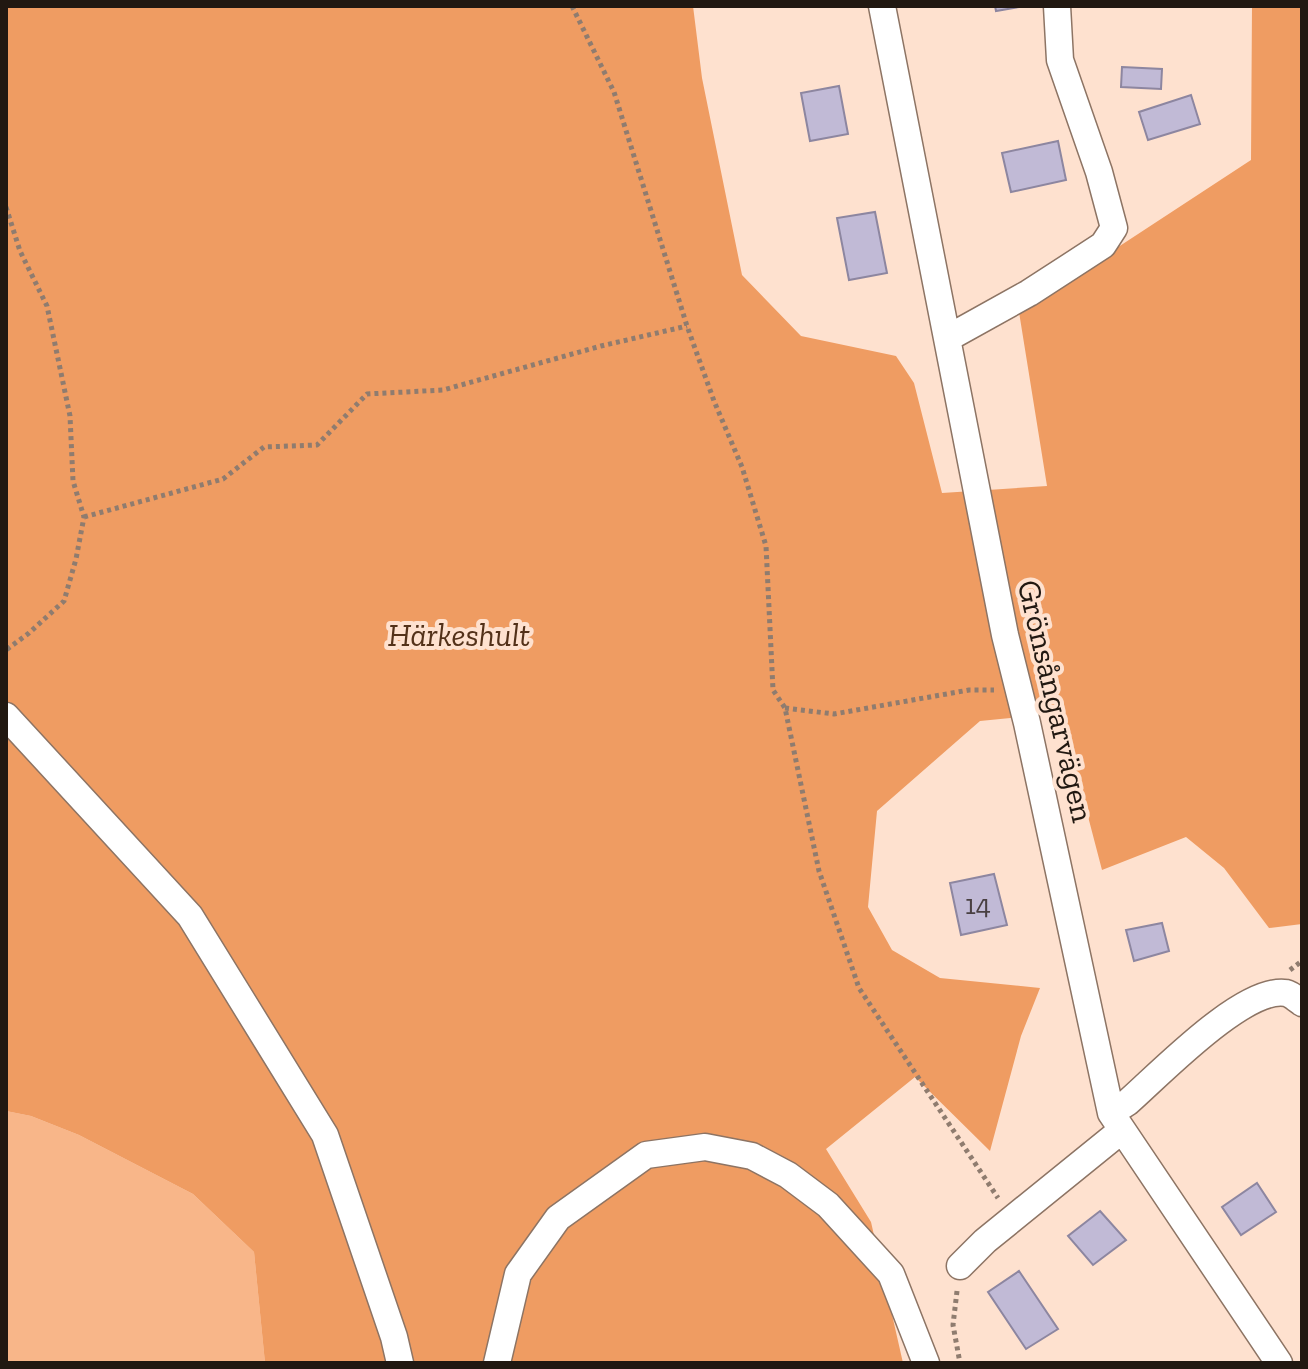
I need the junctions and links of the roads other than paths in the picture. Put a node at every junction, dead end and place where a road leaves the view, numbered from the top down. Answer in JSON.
{"nodes":[{"id":1,"x":882,"y":6,"type":"edge"},
{"id":2,"x":1057,"y":6,"type":"edge"},
{"id":3,"x":948,"y":338,"type":"junction"},
{"id":4,"x":6,"y":716,"type":"edge"},
{"id":5,"x":1302,"y":1003,"type":"edge"},
{"id":6,"x":1117,"y":1121,"type":"junction"},
{"id":7,"x":960,"y":1266,"type":"road end"},
{"id":8,"x":400,"y":1363,"type":"edge"},
{"id":9,"x":497,"y":1363,"type":"edge"},
{"id":10,"x":926,"y":1363,"type":"edge"},
{"id":11,"x":1279,"y":1363,"type":"edge"}],
"edges":[{"from":1,"to":3,"type":"street","name":"Grönsångarvägen"},
{"from":2,"to":3,"type":"street"},
{"from":3,"to":6,"type":"street","name":"Grönsångarvägen"},
{"from":4,"to":8,"type":"street"},
{"from":5,"to":6,"type":"street"},
{"from":6,"to":7,"type":"street"},
{"from":6,"to":11,"type":"street","name":"Grönsångarvägen"},
{"from":9,"to":10,"type":"street"}]}
